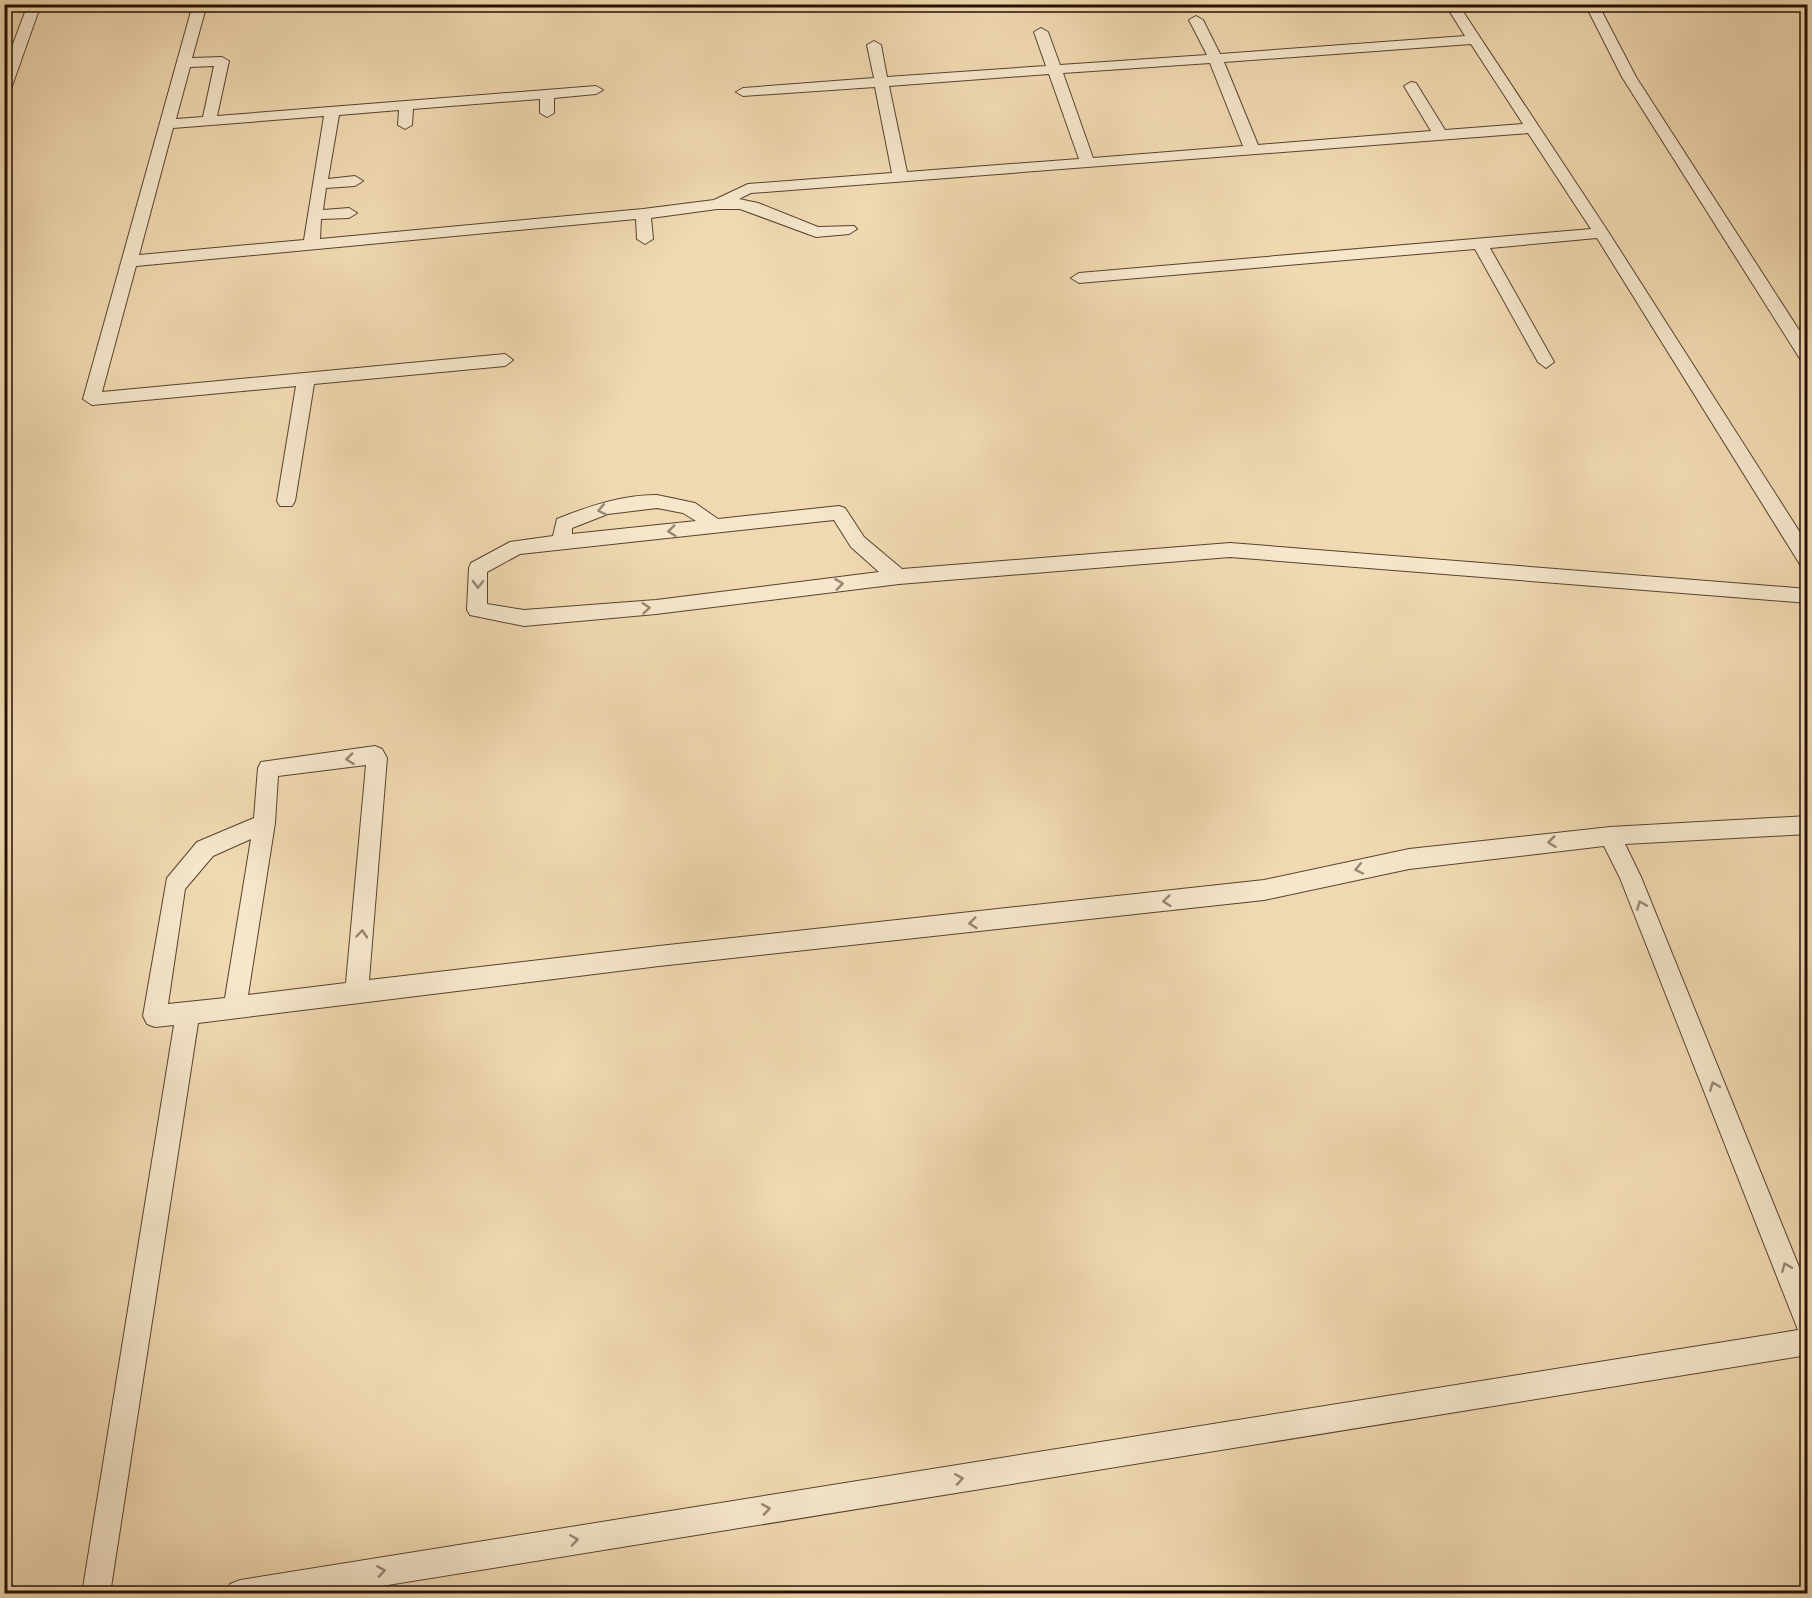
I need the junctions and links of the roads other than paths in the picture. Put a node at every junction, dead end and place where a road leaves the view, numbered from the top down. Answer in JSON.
{"nodes":[{"id":1,"x":35,"y":4,"type":"edge"},
{"id":2,"x":200,"y":4,"type":"edge"},
{"id":3,"x":1451,"y":4,"type":"edge"},
{"id":4,"x":1591,"y":4,"type":"edge"},
{"id":5,"x":1197,"y":20,"type":"dead end"},
{"id":6,"x":1041,"y":32,"type":"dead end"},
{"id":7,"x":1474,"y":40,"type":"junction"},
{"id":8,"x":874,"y":45,"type":"dead end"},
{"id":9,"x":1215,"y":58,"type":"junction"},
{"id":10,"x":184,"y":63,"type":"junction"},
{"id":11,"x":1054,"y":70,"type":"junction"},
{"id":12,"x":882,"y":82,"type":"junction"},
{"id":13,"x":1411,"y":86,"type":"dead end"},
{"id":14,"x":4,"y":89,"type":"edge"},
{"id":15,"x":596,"y":90,"type":"dead end"},
{"id":16,"x":743,"y":92,"type":"dead end"},
{"id":17,"x":547,"y":94,"type":"junction"},
{"id":18,"x":406,"y":105,"type":"junction"},
{"id":19,"x":332,"y":111,"type":"junction"},
{"id":20,"x":547,"y":113,"type":"dead end"},
{"id":21,"x":209,"y":121,"type":"junction"},
{"id":22,"x":168,"y":124,"type":"junction"},
{"id":23,"x":405,"y":125,"type":"dead end"},
{"id":24,"x":1532,"y":128,"type":"junction"},
{"id":25,"x":1441,"y":135,"type":"junction"},
{"id":26,"x":1252,"y":149,"type":"junction"},
{"id":27,"x":1088,"y":164,"type":"junction"},
{"id":28,"x":900,"y":176,"type":"junction"},
{"id":29,"x":355,"y":181,"type":"dead end"},
{"id":30,"x":319,"y":184,"type":"junction"},
{"id":31,"x":717,"y":204,"type":"junction"},
{"id":32,"x":349,"y":213,"type":"dead end"},
{"id":33,"x":643,"y":214,"type":"junction"},
{"id":34,"x":314,"y":215,"type":"junction"},
{"id":35,"x":849,"y":229,"type":"dead end"},
{"id":36,"x":1601,"y":233,"type":"junction"},
{"id":37,"x":645,"y":239,"type":"dead end"},
{"id":38,"x":1480,"y":243,"type":"junction"},
{"id":39,"x":312,"y":244,"type":"junction"},
{"id":40,"x":130,"y":261,"type":"junction"},
{"id":41,"x":1079,"y":278,"type":"dead end"},
{"id":42,"x":1808,"y":358,"type":"edge"},
{"id":43,"x":506,"y":360,"type":"dead end"},
{"id":44,"x":1546,"y":362,"type":"dead end"},
{"id":45,"x":306,"y":378,"type":"junction"},
{"id":46,"x":286,"y":501,"type":"dead end"},
{"id":47,"x":716,"y":527,"type":"junction"},
{"id":48,"x":561,"y":543,"type":"junction"},
{"id":49,"x":1808,"y":561,"type":"edge"},
{"id":50,"x":899,"y":577,"type":"junction"},
{"id":51,"x":1808,"y":596,"type":"edge"},
{"id":52,"x":264,"y":823,"type":"junction"},
{"id":53,"x":1808,"y":825,"type":"edge"},
{"id":54,"x":1610,"y":836,"type":"junction"},
{"id":55,"x":357,"y":992,"type":"junction"},
{"id":56,"x":235,"y":1007,"type":"junction"},
{"id":57,"x":188,"y":1012,"type":"junction"},
{"id":58,"x":1808,"y":1322,"type":"edge"},
{"id":59,"x":1808,"y":1342,"type":"edge"},
{"id":60,"x":96,"y":1593,"type":"edge"},
{"id":61,"x":240,"y":1593,"type":"edge"}],
"edges":[{"from":1,"to":14,"type":"lane"},
{"from":2,"to":10,"type":"lane"},
{"from":3,"to":7,"type":"lane"},
{"from":4,"to":42,"type":"lane"},
{"from":5,"to":9,"type":"lane"},
{"from":6,"to":11,"type":"lane"},
{"from":7,"to":9,"type":"lane"},
{"from":7,"to":24,"type":"lane"},
{"from":8,"to":12,"type":"lane"},
{"from":9,"to":11,"type":"lane"},
{"from":9,"to":26,"type":"lane"},
{"from":10,"to":21,"type":"lane"},
{"from":10,"to":22,"type":"lane"},
{"from":11,"to":12,"type":"lane"},
{"from":11,"to":27,"type":"lane"},
{"from":12,"to":16,"type":"lane"},
{"from":12,"to":28,"type":"lane"},
{"from":13,"to":25,"type":"lane"},
{"from":15,"to":17,"type":"lane"},
{"from":17,"to":18,"type":"lane"},
{"from":17,"to":20,"type":"lane"},
{"from":18,"to":19,"type":"lane"},
{"from":18,"to":23,"type":"lane"},
{"from":19,"to":21,"type":"lane"},
{"from":19,"to":30,"type":"lane"},
{"from":21,"to":22,"type":"lane"},
{"from":22,"to":40,"type":"lane"},
{"from":24,"to":25,"type":"lane"},
{"from":24,"to":36,"type":"lane"},
{"from":25,"to":26,"type":"lane"},
{"from":26,"to":27,"type":"lane"},
{"from":27,"to":28,"type":"lane"},
{"from":28,"to":31,"type":"lane"},
{"from":29,"to":30,"type":"lane"},
{"from":30,"to":34,"type":"lane"},
{"from":31,"to":33,"type":"lane"},
{"from":31,"to":35,"type":"lane"},
{"from":32,"to":34,"type":"lane"},
{"from":33,"to":37,"type":"lane"},
{"from":33,"to":39,"type":"lane"},
{"from":34,"to":39,"type":"lane"},
{"from":36,"to":38,"type":"lane"},
{"from":36,"to":49,"type":"lane"},
{"from":38,"to":41,"type":"lane"},
{"from":38,"to":44,"type":"lane"},
{"from":39,"to":40,"type":"lane"},
{"from":40,"to":45,"type":"lane"},
{"from":43,"to":45,"type":"lane"},
{"from":45,"to":46,"type":"lane"},
{"from":47,"to":48,"type":"lane","one_way":true},
{"from":47,"to":48,"type":"lane","one_way":true},
{"from":47,"to":50,"type":"lane"},
{"from":48,"to":50,"type":"lane","one_way":true},
{"from":50,"to":51,"type":"lane"},
{"from":55,"to":52,"type":"lane","one_way":true},
{"from":52,"to":56,"type":"lane"},
{"from":52,"to":57,"type":"lane"},
{"from":53,"to":54,"type":"lane"},
{"from":54,"to":55,"type":"lane","one_way":true},
{"from":58,"to":54,"type":"lane","one_way":true},
{"from":55,"to":56,"type":"lane"},
{"from":56,"to":57,"type":"lane"},
{"from":57,"to":60,"type":"lane"},
{"from":61,"to":59,"type":"lane","one_way":true}]}
